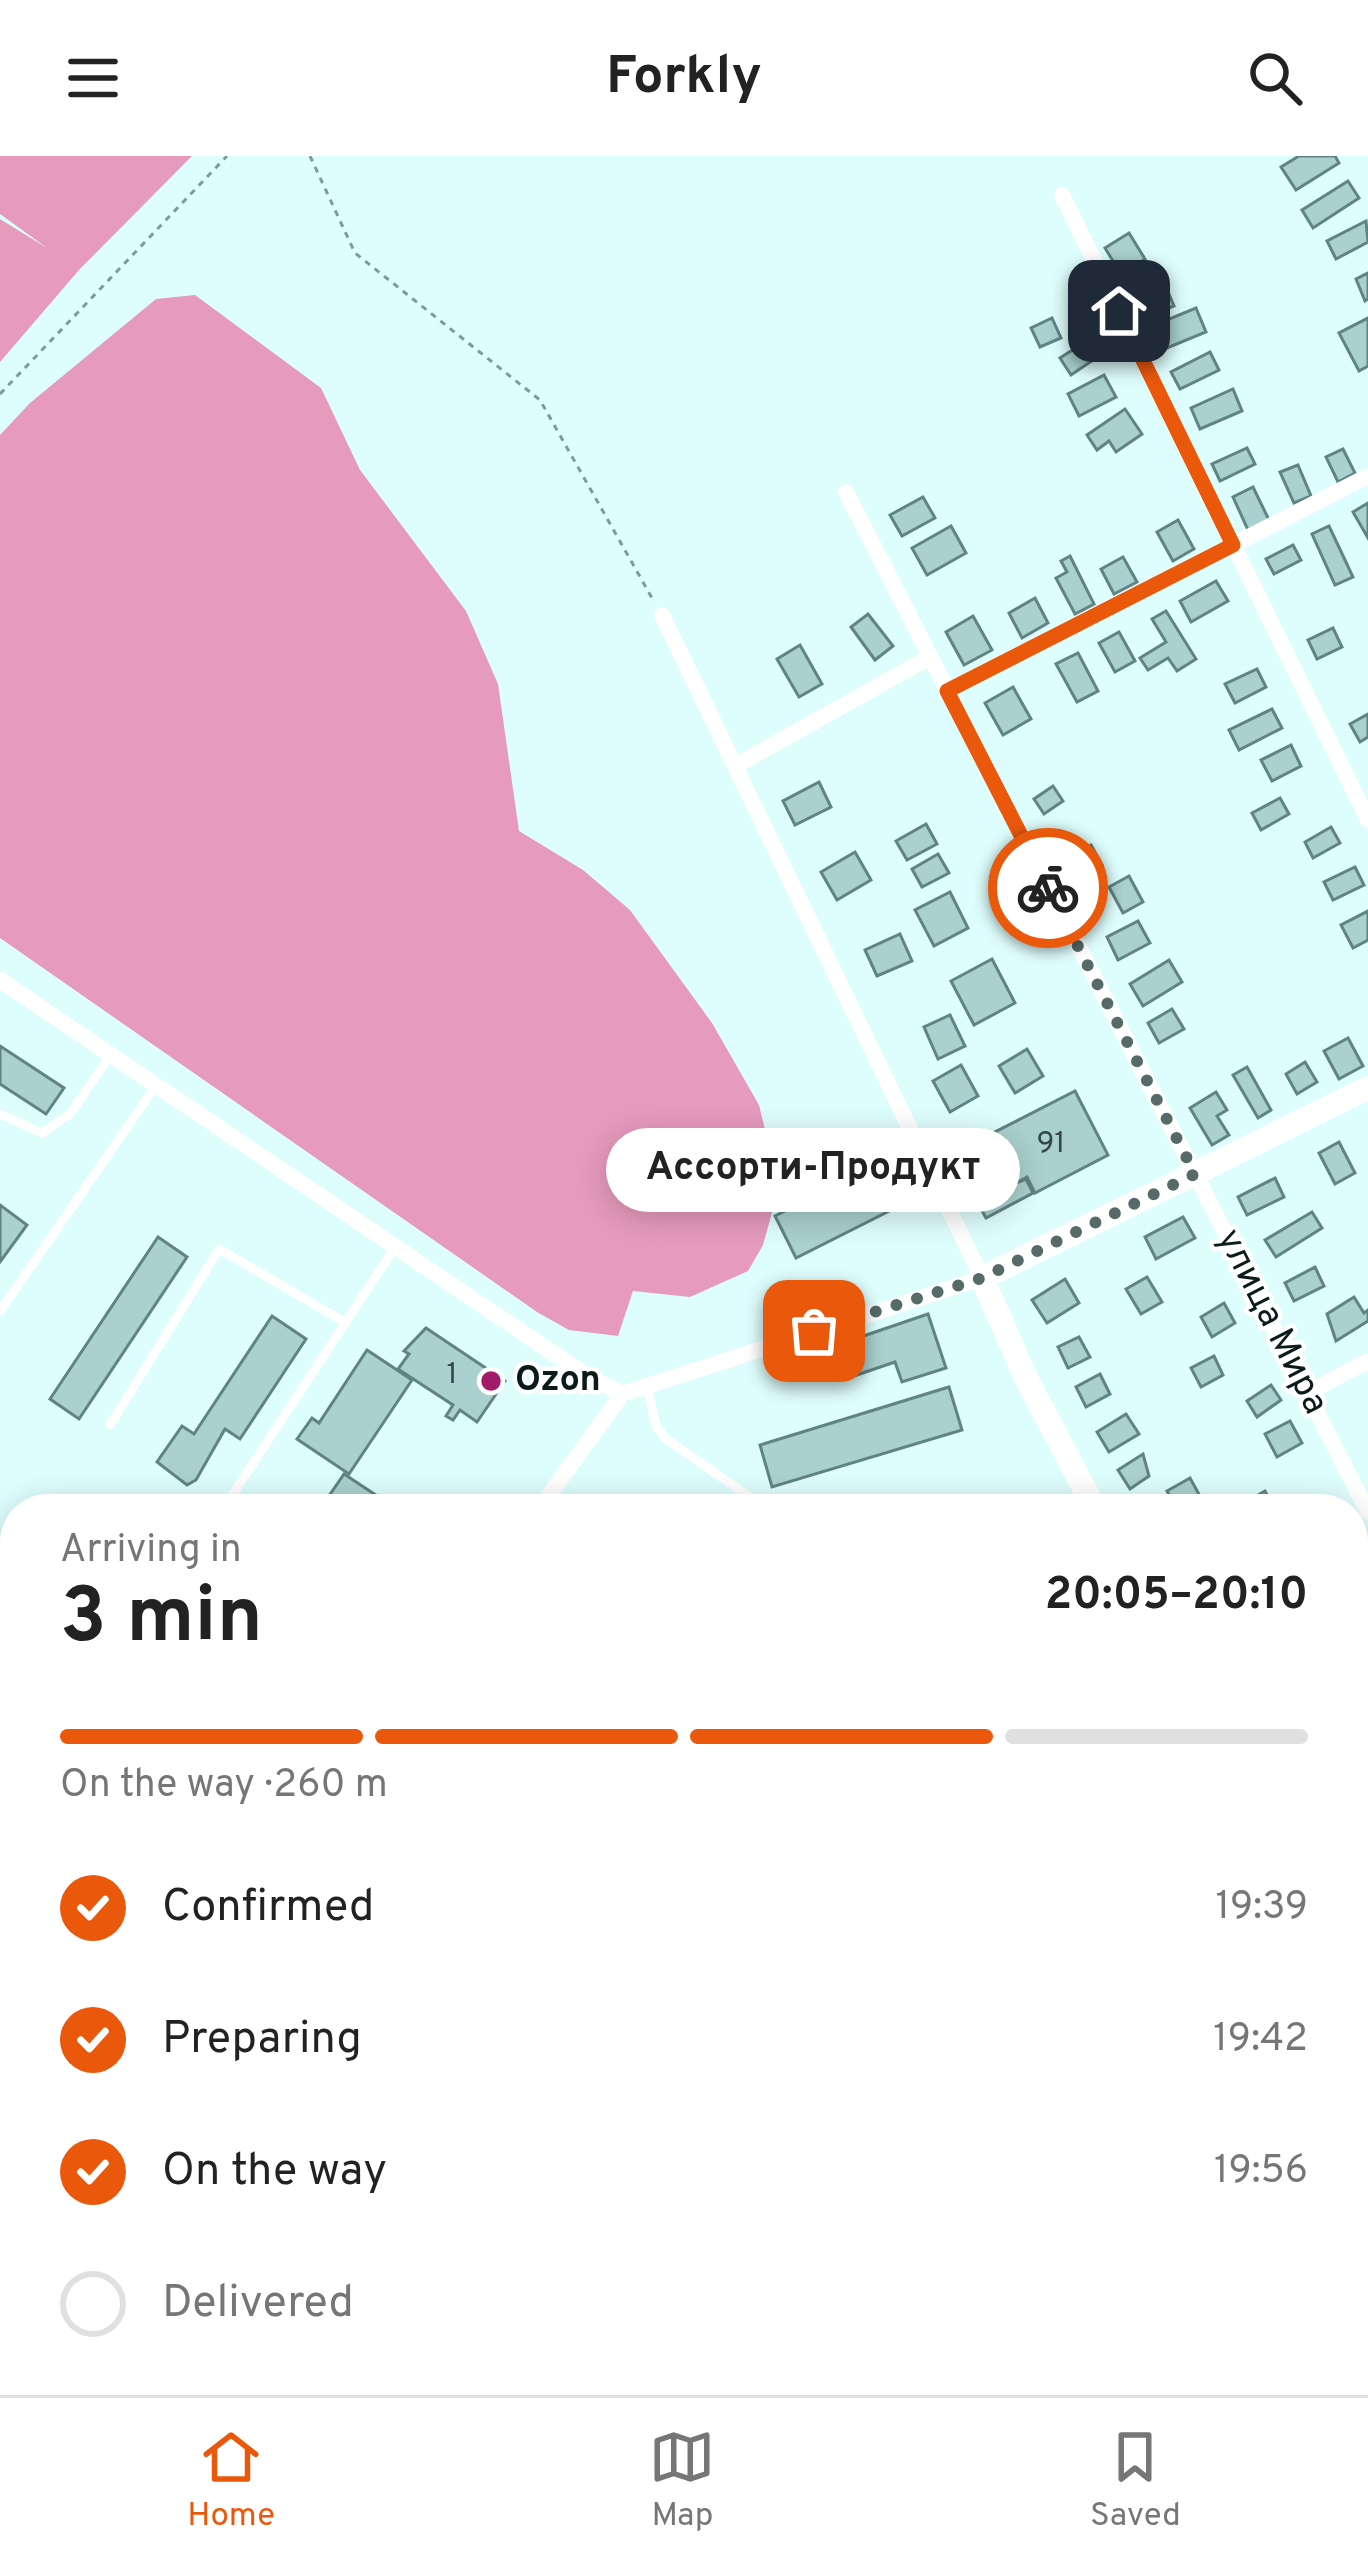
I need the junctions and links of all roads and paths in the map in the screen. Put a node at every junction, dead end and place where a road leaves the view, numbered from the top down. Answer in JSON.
{"nodes":[{"id":1,"x":227,"y":156,"type":"edge"},
{"id":2,"x":310,"y":156,"type":"edge"},
{"id":3,"x":1062,"y":195,"type":"dead end"},
{"id":4,"x":0,"y":394,"type":"edge"},
{"id":5,"x":1368,"y":476,"type":"edge"},
{"id":6,"x":846,"y":492,"type":"dead end"},
{"id":7,"x":1233,"y":545,"type":"junction"},
{"id":8,"x":662,"y":615,"type":"joint"},
{"id":9,"x":930,"y":657,"type":"junction"},
{"id":10,"x":947,"y":691,"type":"junction"},
{"id":11,"x":736,"y":766,"type":"junction"},
{"id":12,"x":1368,"y":820,"type":"edge"},
{"id":13,"x":0,"y":980,"type":"edge"},
{"id":14,"x":111,"y":1054,"type":"junction"},
{"id":15,"x":157,"y":1084,"type":"junction"},
{"id":16,"x":1368,"y":1088,"type":"edge"},
{"id":17,"x":1,"y":1118,"type":"edge"},
{"id":18,"x":1195,"y":1174,"type":"junction"},
{"id":19,"x":397,"y":1244,"type":"junction"},
{"id":20,"x":982,"y":1278,"type":"junction"},
{"id":21,"x":0,"y":1311,"type":"edge"},
{"id":22,"x":346,"y":1323,"type":"junction"},
{"id":23,"x":1368,"y":1360,"type":"edge"},
{"id":24,"x":647,"y":1385,"type":"junction"},
{"id":25,"x":1307,"y":1393,"type":"junction"},
{"id":26,"x":622,"y":1394,"type":"junction"},
{"id":27,"x":110,"y":1425,"type":"dead end"},
{"id":28,"x":233,"y":1494,"type":"edge"},
{"id":29,"x":550,"y":1494,"type":"edge"},
{"id":30,"x":745,"y":1494,"type":"edge"},
{"id":31,"x":1088,"y":1494,"type":"edge"},
{"id":32,"x":1359,"y":1494,"type":"edge"}],
"edges":[{"from":1,"to":4,"type":"path"},
{"from":2,"to":8,"type":"path"},
{"from":3,"to":7,"type":"street"},
{"from":5,"to":7,"type":"street"},
{"from":6,"to":9,"type":"street","name":"улица Мира"},
{"from":7,"to":10,"type":"street"},
{"from":7,"to":12,"type":"street"},
{"from":8,"to":11,"type":"street"},
{"from":9,"to":10,"type":"street","name":"улица Мира"},
{"from":9,"to":11,"type":"street"},
{"from":10,"to":18,"type":"street","name":"улица Мира"},
{"from":11,"to":20,"type":"street"},
{"from":13,"to":14,"type":"street"},
{"from":14,"to":15,"type":"street"},
{"from":14,"to":17,"type":"lane"},
{"from":15,"to":19,"type":"street"},
{"from":15,"to":21,"type":"lane"},
{"from":16,"to":18,"type":"street"},
{"from":18,"to":20,"type":"street"},
{"from":18,"to":25,"type":"street","name":"улица Мира"},
{"from":19,"to":22,"type":"lane"},
{"from":19,"to":26,"type":"street"},
{"from":20,"to":24,"type":"street"},
{"from":20,"to":31,"type":"street"},
{"from":22,"to":27,"type":"lane"},
{"from":22,"to":28,"type":"lane"},
{"from":23,"to":25,"type":"street"},
{"from":24,"to":26,"type":"street"},
{"from":24,"to":30,"type":"lane"},
{"from":25,"to":32,"type":"street","name":"улица Мира"},
{"from":26,"to":29,"type":"street"}]}
